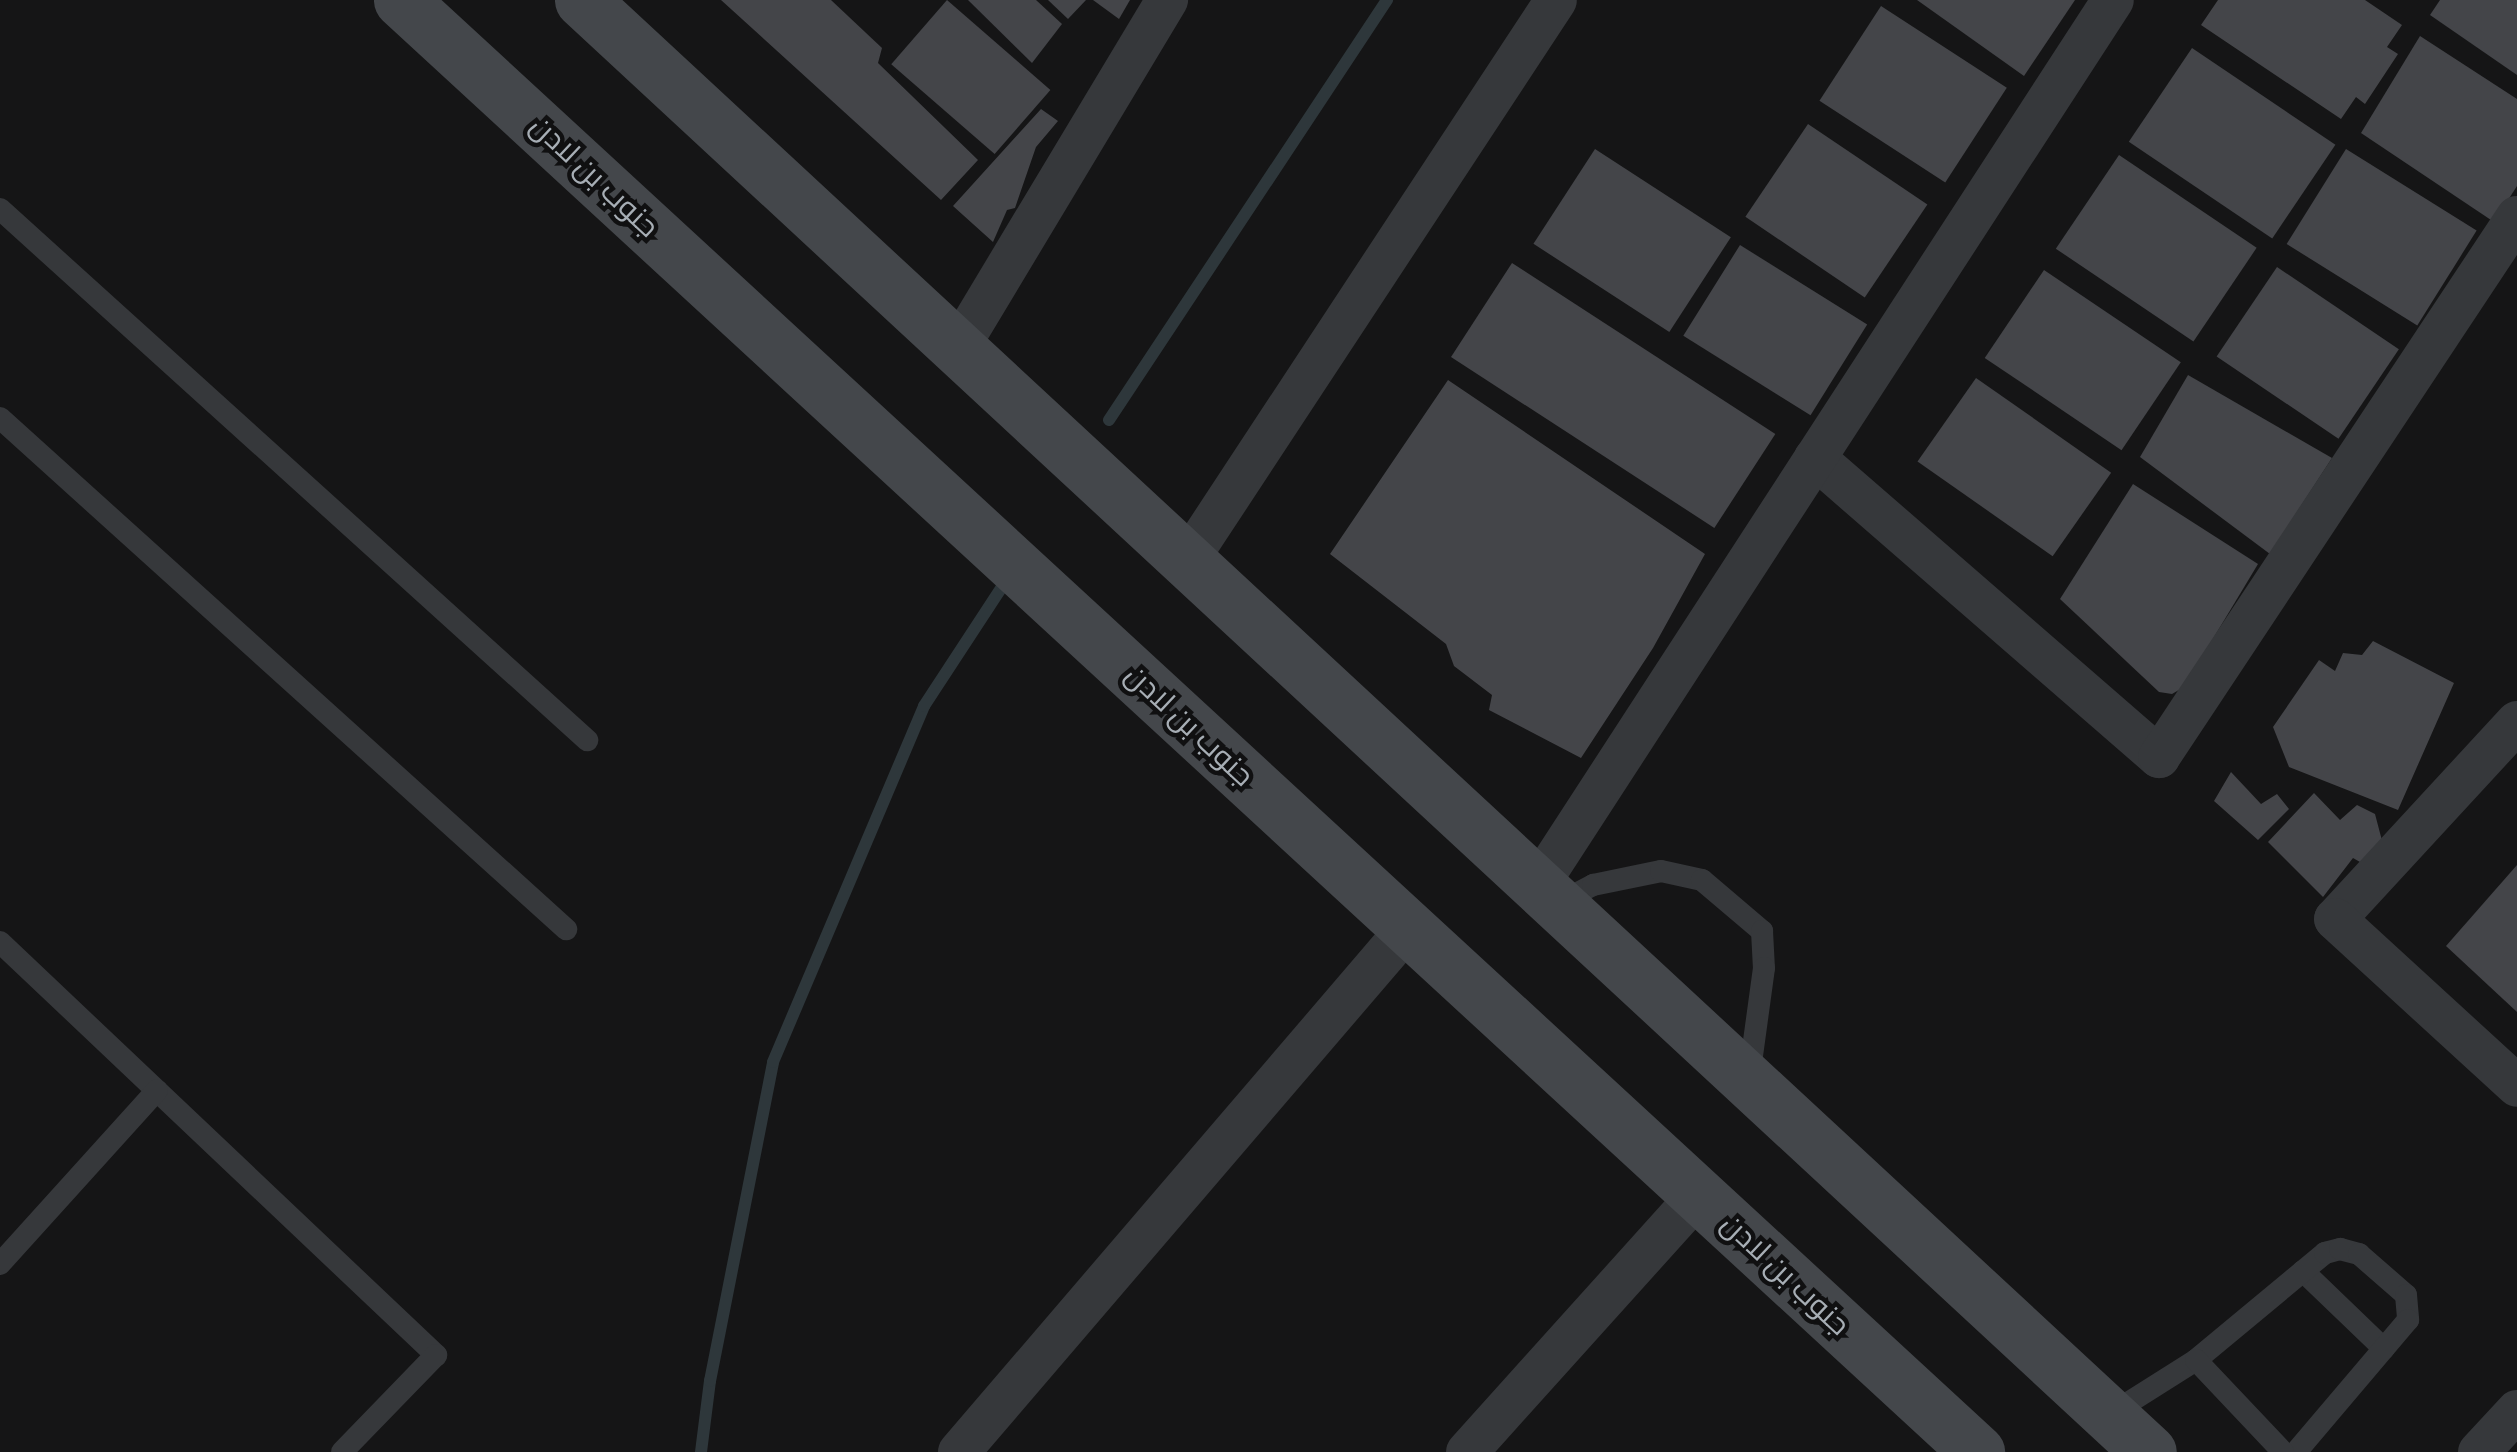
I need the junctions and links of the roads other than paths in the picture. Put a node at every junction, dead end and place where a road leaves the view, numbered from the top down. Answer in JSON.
{"nodes":[{"id":1,"x":402,"y":0,"type":"edge"},
{"id":2,"x":582,"y":0,"type":"edge"},
{"id":3,"x":1168,"y":0,"type":"edge"},
{"id":4,"x":1556,"y":0,"type":"edge"},
{"id":5,"x":2113,"y":0,"type":"edge"},
{"id":6,"x":0,"y":209,"type":"edge"},
{"id":7,"x":2517,"y":217,"type":"edge"},
{"id":8,"x":958,"y":348,"type":"junction"},
{"id":9,"x":0,"y":418,"type":"edge"},
{"id":10,"x":1816,"y":458,"type":"junction"},
{"id":11,"x":1187,"y":561,"type":"junction"},
{"id":12,"x":2517,"y":722,"type":"edge"},
{"id":13,"x":587,"y":740,"type":"dead end"},
{"id":14,"x":1547,"y":894,"type":"junction"},
{"id":15,"x":1408,"y":928,"type":"junction"},
{"id":16,"x":566,"y":929,"type":"dead end"},
{"id":17,"x":0,"y":942,"type":"edge"},
{"id":18,"x":1748,"y":1081,"type":"junction"},
{"id":19,"x":2517,"y":1086,"type":"edge"},
{"id":20,"x":156,"y":1090,"type":"junction"},
{"id":21,"x":1698,"y":1194,"type":"junction"},
{"id":22,"x":0,"y":1264,"type":"edge"},
{"id":23,"x":2303,"y":1271,"type":"junction"},
{"id":24,"x":2384,"y":1348,"type":"junction"},
{"id":25,"x":2196,"y":1360,"type":"junction"},
{"id":26,"x":2517,"y":1411,"type":"edge"},
{"id":27,"x":2109,"y":1415,"type":"junction"},
{"id":28,"x":342,"y":1452,"type":"edge"},
{"id":29,"x":959,"y":1452,"type":"edge"},
{"id":30,"x":1468,"y":1452,"type":"edge"},
{"id":31,"x":1977,"y":1452,"type":"edge"},
{"id":32,"x":2149,"y":1452,"type":"edge"},
{"id":33,"x":2283,"y":1452,"type":"edge"},
{"id":34,"x":2296,"y":1452,"type":"edge"},
{"id":35,"x":2479,"y":1452,"type":"edge"}],
"edges":[{"from":1,"to":15,"type":"street","name":"جنوب بن لادن"},
{"from":2,"to":8,"type":"street"},
{"from":3,"to":8,"type":"street"},
{"from":4,"to":11,"type":"street"},
{"from":5,"to":10,"type":"street"},
{"from":6,"to":13,"type":"lane"},
{"from":7,"to":10,"type":"street"},
{"from":8,"to":11,"type":"street"},
{"from":9,"to":16,"type":"lane"},
{"from":10,"to":14,"type":"street"},
{"from":11,"to":14,"type":"street"},
{"from":12,"to":19,"type":"street"},
{"from":14,"to":18,"type":"street"},
{"from":14,"to":18,"type":"lane"},
{"from":15,"to":21,"type":"street","name":"جنوب بن لادن"},
{"from":15,"to":29,"type":"street"},
{"from":17,"to":20,"type":"lane"},
{"from":18,"to":27,"type":"street"},
{"from":20,"to":22,"type":"lane"},
{"from":20,"to":28,"type":"lane"},
{"from":21,"to":30,"type":"street"},
{"from":21,"to":31,"type":"street","name":"جنوب بن لادن"},
{"from":23,"to":24,"type":"lane"},
{"from":23,"to":24,"type":"lane"},
{"from":23,"to":25,"type":"lane"},
{"from":24,"to":34,"type":"lane"},
{"from":25,"to":27,"type":"lane"},
{"from":25,"to":33,"type":"lane"},
{"from":26,"to":35,"type":"street"},
{"from":27,"to":32,"type":"street"}]}
